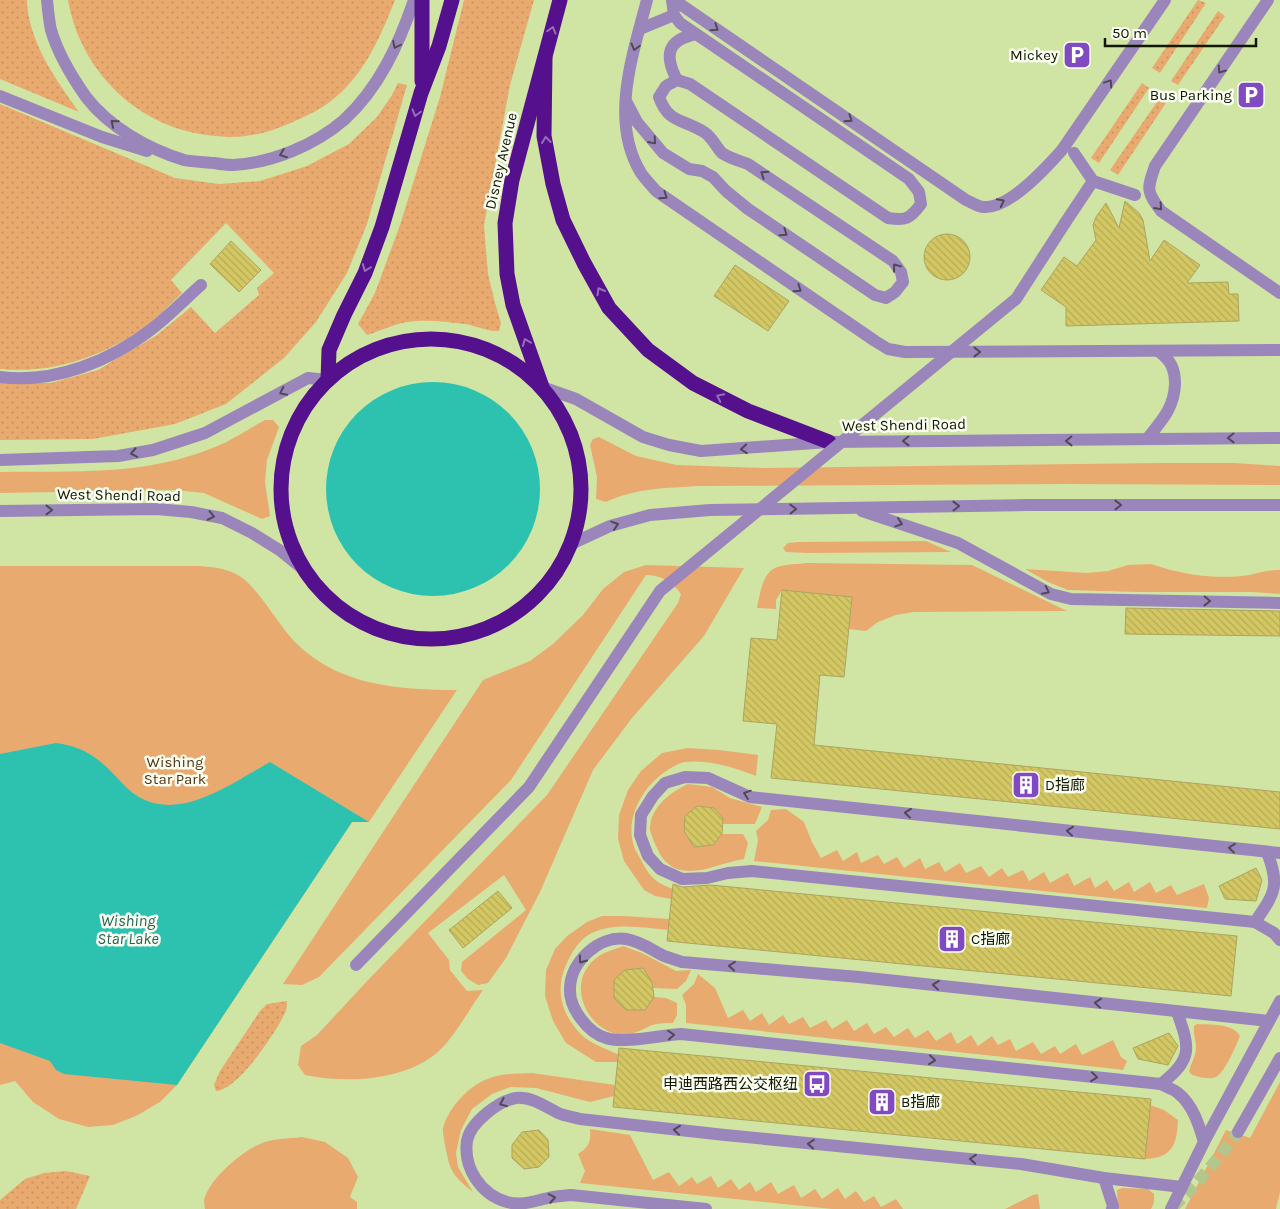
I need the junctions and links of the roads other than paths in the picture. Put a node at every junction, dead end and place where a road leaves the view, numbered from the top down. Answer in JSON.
{"nodes":[{"id":1,"x":47,"y":0,"type":"edge"},
{"id":2,"x":414,"y":0,"type":"edge"},
{"id":3,"x":422,"y":0,"type":"edge"},
{"id":4,"x":452,"y":0,"type":"edge"},
{"id":5,"x":560,"y":0,"type":"edge"},
{"id":6,"x":648,"y":0,"type":"edge"},
{"id":7,"x":673,"y":0,"type":"edge"},
{"id":8,"x":1166,"y":0,"type":"edge"},
{"id":9,"x":1268,"y":0,"type":"edge"},
{"id":10,"x":674,"y":15,"type":"junction"},
{"id":11,"x":640,"y":29,"type":"junction"},
{"id":12,"x":696,"y":34,"type":"junction"},
{"id":13,"x":545,"y":58,"type":"junction"},
{"id":14,"x":677,"y":80,"type":"junction"},
{"id":15,"x":422,"y":93,"type":"junction"},
{"id":16,"x":0,"y":96,"type":"edge"},
{"id":17,"x":626,"y":101,"type":"junction"},
{"id":18,"x":1074,"y":153,"type":"dead end"},
{"id":19,"x":186,"y":160,"type":"junction"},
{"id":20,"x":1093,"y":181,"type":"junction"},
{"id":21,"x":1135,"y":195,"type":"dead end"},
{"id":22,"x":201,"y":285,"type":"dead end"},
{"id":23,"x":1280,"y":293,"type":"edge"},
{"id":24,"x":1280,"y":350,"type":"edge"},
{"id":25,"x":1158,"y":351,"type":"junction"},
{"id":26,"x":0,"y":377,"type":"edge"},
{"id":27,"x":328,"y":380,"type":"junction"},
{"id":28,"x":542,"y":387,"type":"junction"},
{"id":29,"x":1280,"y":438,"type":"edge"},
{"id":30,"x":1147,"y":439,"type":"junction"},
{"id":31,"x":829,"y":442,"type":"junction"},
{"id":32,"x":0,"y":460,"type":"edge"},
{"id":33,"x":1278,"y":506,"type":"edge"},
{"id":34,"x":853,"y":508,"type":"junction"},
{"id":35,"x":0,"y":511,"type":"edge"},
{"id":36,"x":570,"y":544,"type":"junction"},
{"id":37,"x":308,"y":577,"type":"junction"},
{"id":38,"x":1280,"y":603,"type":"edge"},
{"id":39,"x":1267,"y":852,"type":"junction"},
{"id":40,"x":1280,"y":853,"type":"edge"},
{"id":41,"x":1255,"y":922,"type":"junction"},
{"id":42,"x":1280,"y":940,"type":"edge"},
{"id":43,"x":356,"y":965,"type":"dead end"},
{"id":44,"x":1280,"y":1002,"type":"edge"},
{"id":45,"x":1177,"y":1012,"type":"junction"},
{"id":46,"x":1270,"y":1021,"type":"junction"},
{"id":47,"x":1280,"y":1058,"type":"edge"},
{"id":48,"x":1161,"y":1084,"type":"junction"},
{"id":49,"x":1238,"y":1132,"type":"tunnel mouth"},
{"id":50,"x":1204,"y":1142,"type":"junction"},
{"id":51,"x":1104,"y":1178,"type":"junction"},
{"id":52,"x":1182,"y":1187,"type":"junction"},
{"id":53,"x":706,"y":1209,"type":"edge"},
{"id":54,"x":1112,"y":1209,"type":"edge"},
{"id":55,"x":1171,"y":1209,"type":"edge"}],
"edges":[{"from":19,"to":1,"type":"street","one_way":true},
{"from":2,"to":19,"type":"street","one_way":true},
{"from":3,"to":15,"type":"highway"},
{"from":4,"to":15,"type":"highway"},
{"from":13,"to":5,"type":"highway","name":"Disney Avenue","one_way":true},
{"from":6,"to":11,"type":"street"},
{"from":7,"to":8,"type":"street","one_way":true},
{"from":7,"to":10,"type":"street"},
{"from":9,"to":23,"type":"street","one_way":true},
{"from":10,"to":11,"type":"street"},
{"from":10,"to":12,"type":"street"},
{"from":11,"to":17,"type":"street","one_way":true},
{"from":12,"to":14,"type":"street"},
{"from":12,"to":14,"type":"street"},
{"from":28,"to":13,"type":"highway","name":"Disney Avenue","one_way":true},
{"from":31,"to":13,"type":"highway","one_way":true},
{"from":17,"to":14,"type":"street","one_way":true},
{"from":15,"to":27,"type":"highway","one_way":true},
{"from":16,"to":19,"type":"street"},
{"from":17,"to":25,"type":"street","one_way":true},
{"from":18,"to":20,"type":"street"},
{"from":20,"to":21,"type":"street"},
{"from":20,"to":43,"type":"street","bridge":true},
{"from":22,"to":26,"type":"street"},
{"from":24,"to":25,"type":"street"},
{"from":25,"to":30,"type":"street"},
{"from":27,"to":28,"type":"highway"},
{"from":27,"to":32,"type":"street","one_way":true},
{"from":27,"to":37,"type":"highway"},
{"from":31,"to":28,"type":"street","name":"West Shendi Road","one_way":true},
{"from":28,"to":36,"type":"highway"},
{"from":29,"to":30,"type":"street","name":"West Shendi Road","one_way":true},
{"from":30,"to":31,"type":"street","name":"West Shendi Road","one_way":true},
{"from":34,"to":33,"type":"street","one_way":true},
{"from":36,"to":34,"type":"street","one_way":true},
{"from":34,"to":38,"type":"street","one_way":true},
{"from":35,"to":37,"type":"street","name":"West Shendi Road","one_way":true},
{"from":36,"to":37,"type":"highway"},
{"from":39,"to":40,"type":"street"},
{"from":39,"to":41,"type":"street"},
{"from":39,"to":41,"type":"street","one_way":true},
{"from":41,"to":42,"type":"street"},
{"from":44,"to":46,"type":"street"},
{"from":45,"to":46,"type":"street"},
{"from":45,"to":48,"type":"street"},
{"from":45,"to":48,"type":"street","one_way":true},
{"from":46,"to":50,"type":"street"},
{"from":47,"to":49,"type":"street"},
{"from":48,"to":50,"type":"street"},
{"from":50,"to":52,"type":"street"},
{"from":51,"to":52,"type":"street"},
{"from":51,"to":53,"type":"street","one_way":true},
{"from":51,"to":54,"type":"street"},
{"from":52,"to":55,"type":"street"}]}
